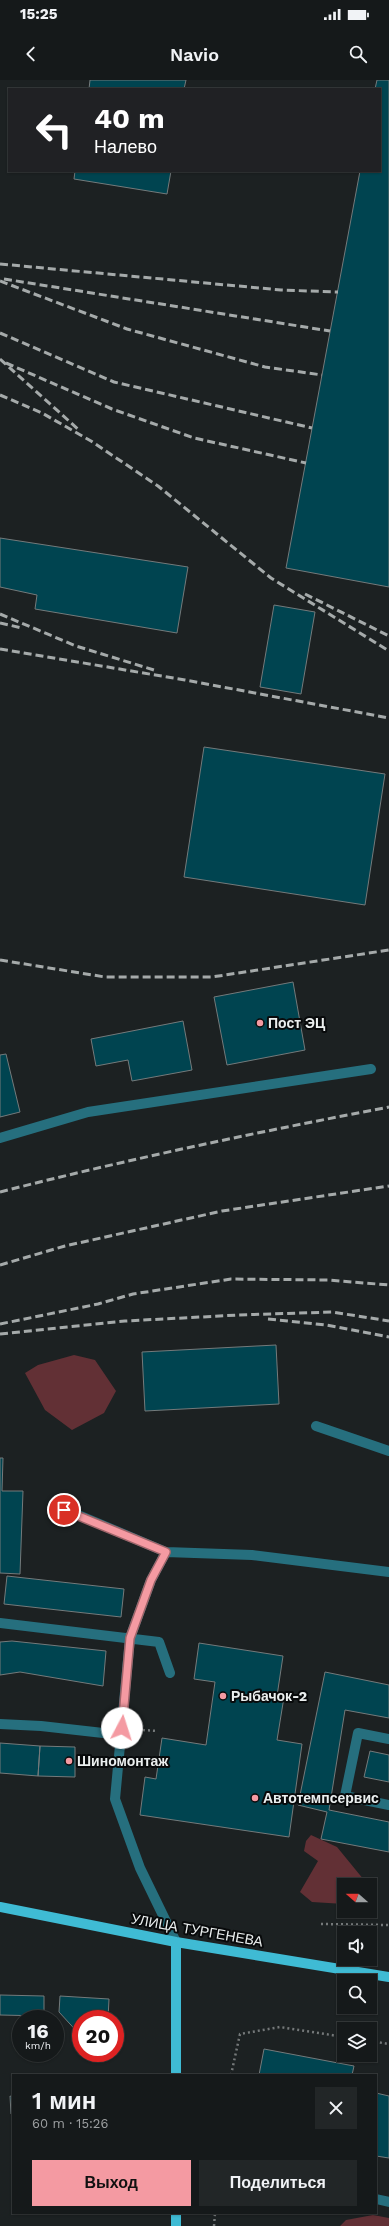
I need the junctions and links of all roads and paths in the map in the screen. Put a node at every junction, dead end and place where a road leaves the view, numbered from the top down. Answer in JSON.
{"nodes":[{"id":1,"x":371,"y":1069,"type":"dead end"},
{"id":2,"x":0,"y":1138,"type":"edge"},
{"id":3,"x":316,"y":1426,"type":"dead end"},
{"id":4,"x":389,"y":1450,"type":"edge"},
{"id":5,"x":64,"y":1510,"type":"dead end"},
{"id":6,"x":166,"y":1552,"type":"junction"},
{"id":7,"x":389,"y":1572,"type":"edge"},
{"id":8,"x":0,"y":1623,"type":"edge"},
{"id":9,"x":130,"y":1638,"type":"junction"},
{"id":10,"x":170,"y":1673,"type":"dead end"},
{"id":11,"x":0,"y":1724,"type":"edge"},
{"id":12,"x":121,"y":1734,"type":"junction"},
{"id":13,"x":389,"y":1739,"type":"edge"},
{"id":14,"x":389,"y":1805,"type":"edge"},
{"id":15,"x":0,"y":1907,"type":"edge"},
{"id":16,"x":321,"y":1924,"type":"dead end"},
{"id":17,"x":389,"y":1925,"type":"edge"},
{"id":18,"x":176,"y":1942,"type":"junction"},
{"id":19,"x":389,"y":1977,"type":"edge"},
{"id":20,"x":337,"y":2036,"type":"edge"},
{"id":21,"x":377,"y":2042,"type":"edge"},
{"id":22,"x":389,"y":2044,"type":"edge"},
{"id":23,"x":176,"y":2074,"type":"edge"},
{"id":24,"x":231,"y":2074,"type":"edge"},
{"id":25,"x":377,"y":2199,"type":"edge"},
{"id":26,"x":389,"y":2202,"type":"edge"},
{"id":27,"x":176,"y":2214,"type":"edge"},
{"id":28,"x":215,"y":2214,"type":"edge"},
{"id":29,"x":176,"y":2226,"type":"edge"},
{"id":30,"x":214,"y":2226,"type":"edge"}],
"edges":[{"from":1,"to":2,"type":"lane"},
{"from":3,"to":4,"type":"lane"},
{"from":5,"to":6,"type":"lane"},
{"from":6,"to":7,"type":"lane"},
{"from":6,"to":9,"type":"lane"},
{"from":8,"to":9,"type":"lane"},
{"from":9,"to":10,"type":"lane"},
{"from":9,"to":12,"type":"lane"},
{"from":11,"to":12,"type":"lane"},
{"from":12,"to":18,"type":"lane"},
{"from":13,"to":14,"type":"lane"},
{"from":15,"to":18,"type":"main road","name":"УЛИЦА ТУРГЕНЕВА"},
{"from":16,"to":17,"type":"path"},
{"from":18,"to":19,"type":"main road","name":"УЛИЦА ТУРГЕНЕВА"},
{"from":18,"to":23,"type":"main road"},
{"from":20,"to":24,"type":"path"},
{"from":21,"to":22,"type":"path"},
{"from":25,"to":26,"type":"lane"},
{"from":27,"to":29,"type":"main road"},
{"from":28,"to":30,"type":"path"}]}
